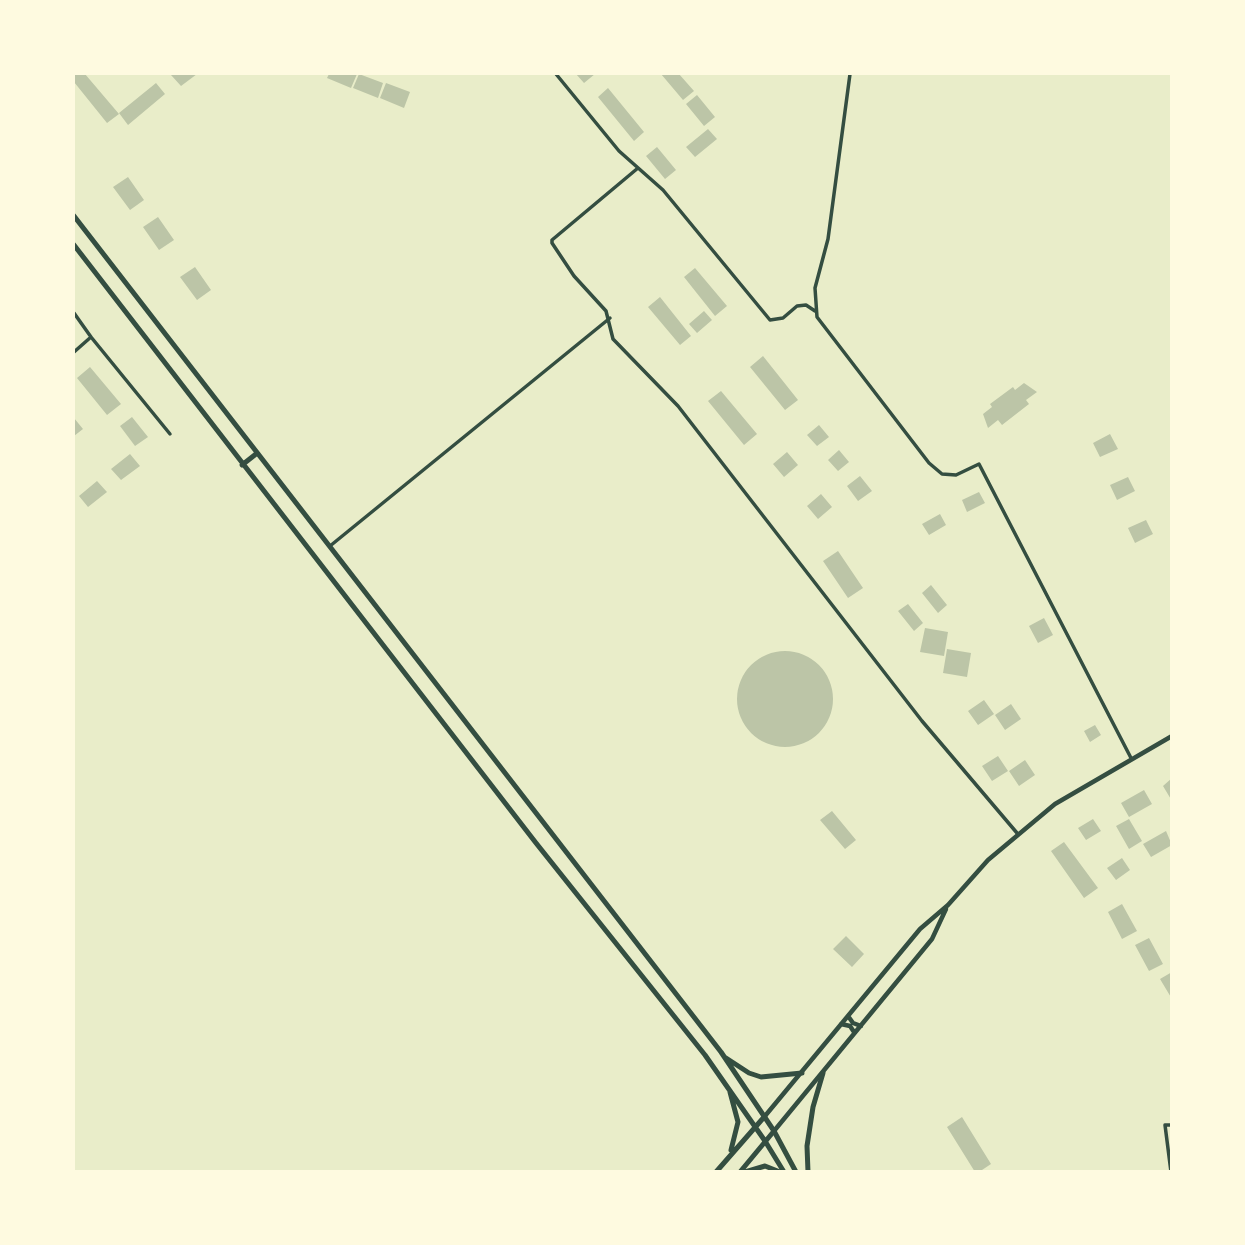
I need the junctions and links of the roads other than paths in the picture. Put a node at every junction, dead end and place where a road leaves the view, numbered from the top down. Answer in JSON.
{"nodes":[{"id":1,"x":556,"y":74,"type":"edge"},
{"id":2,"x":850,"y":74,"type":"edge"},
{"id":3,"x":638,"y":167,"type":"junction"},
{"id":4,"x":74,"y":216,"type":"edge"},
{"id":5,"x":74,"y":245,"type":"edge"},
{"id":6,"x":815,"y":310,"type":"junction"},
{"id":7,"x":74,"y":313,"type":"edge"},
{"id":8,"x":610,"y":318,"type":"junction"},
{"id":9,"x":91,"y":337,"type":"junction"},
{"id":10,"x":74,"y":352,"type":"edge"},
{"id":11,"x":170,"y":433,"type":"dead end"},
{"id":12,"x":256,"y":454,"type":"junction"},
{"id":13,"x":242,"y":465,"type":"junction"},
{"id":14,"x":328,"y":548,"type":"junction"},
{"id":15,"x":1171,"y":736,"type":"edge"},
{"id":16,"x":1131,"y":758,"type":"junction"},
{"id":17,"x":1017,"y":832,"type":"junction"},
{"id":18,"x":948,"y":905,"type":"junction"},
{"id":19,"x":848,"y":1015,"type":"junction"},
{"id":20,"x":841,"y":1024,"type":"junction"},
{"id":21,"x":860,"y":1026,"type":"junction"},
{"id":22,"x":855,"y":1033,"type":"junction"},
{"id":23,"x":723,"y":1056,"type":"junction"},
{"id":24,"x":802,"y":1073,"type":"junction"},
{"id":25,"x":823,"y":1073,"type":"junction"},
{"id":26,"x":728,"y":1085,"type":"junction"},
{"id":27,"x":765,"y":1116,"type":"junction"},
{"id":28,"x":756,"y":1125,"type":"junction"},
{"id":29,"x":1171,"y":1125,"type":"edge"},
{"id":30,"x":774,"y":1131,"type":"junction"},
{"id":31,"x":765,"y":1141,"type":"junction"},
{"id":32,"x":729,"y":1155,"type":"junction"},
{"id":33,"x":716,"y":1171,"type":"edge"},
{"id":34,"x":743,"y":1171,"type":"edge"},
{"id":35,"x":782,"y":1171,"type":"edge"},
{"id":36,"x":796,"y":1171,"type":"edge"},
{"id":37,"x":808,"y":1171,"type":"edge"},
{"id":38,"x":1171,"y":1171,"type":"edge"}],
"edges":[{"from":1,"to":3,"type":"street"},
{"from":2,"to":6,"type":"street"},
{"from":3,"to":6,"type":"street"},
{"from":3,"to":8,"type":"street"},
{"from":4,"to":12,"type":"main road"},
{"from":5,"to":13,"type":"main road"},
{"from":6,"to":16,"type":"street"},
{"from":7,"to":9,"type":"street"},
{"from":8,"to":14,"type":"street"},
{"from":8,"to":17,"type":"street"},
{"from":9,"to":10,"type":"street"},
{"from":9,"to":11,"type":"street"},
{"from":12,"to":13,"type":"main road"},
{"from":12,"to":14,"type":"main road"},
{"from":13,"to":26,"type":"main road"},
{"from":14,"to":23,"type":"main road"},
{"from":15,"to":16,"type":"main road"},
{"from":16,"to":17,"type":"main road"},
{"from":17,"to":18,"type":"main road"},
{"from":18,"to":19,"type":"main road"},
{"from":18,"to":21,"type":"main road"},
{"from":19,"to":20,"type":"main road"},
{"from":19,"to":21,"type":"main road"},
{"from":20,"to":22,"type":"main road"},
{"from":20,"to":24,"type":"main road"},
{"from":21,"to":22,"type":"main road"},
{"from":22,"to":25,"type":"main road"},
{"from":23,"to":24,"type":"main road"},
{"from":23,"to":27,"type":"main road"},
{"from":24,"to":27,"type":"main road"},
{"from":25,"to":30,"type":"main road"},
{"from":25,"to":37,"type":"main road"},
{"from":26,"to":28,"type":"main road"},
{"from":26,"to":32,"type":"main road"},
{"from":27,"to":28,"type":"main road"},
{"from":27,"to":30,"type":"main road"},
{"from":28,"to":31,"type":"main road"},
{"from":28,"to":32,"type":"main road"},
{"from":29,"to":38,"type":"street"},
{"from":30,"to":31,"type":"main road"},
{"from":30,"to":36,"type":"main road"},
{"from":31,"to":34,"type":"main road"},
{"from":31,"to":35,"type":"main road"},
{"from":32,"to":33,"type":"main road"},
{"from":34,"to":35,"type":"main road"}]}
